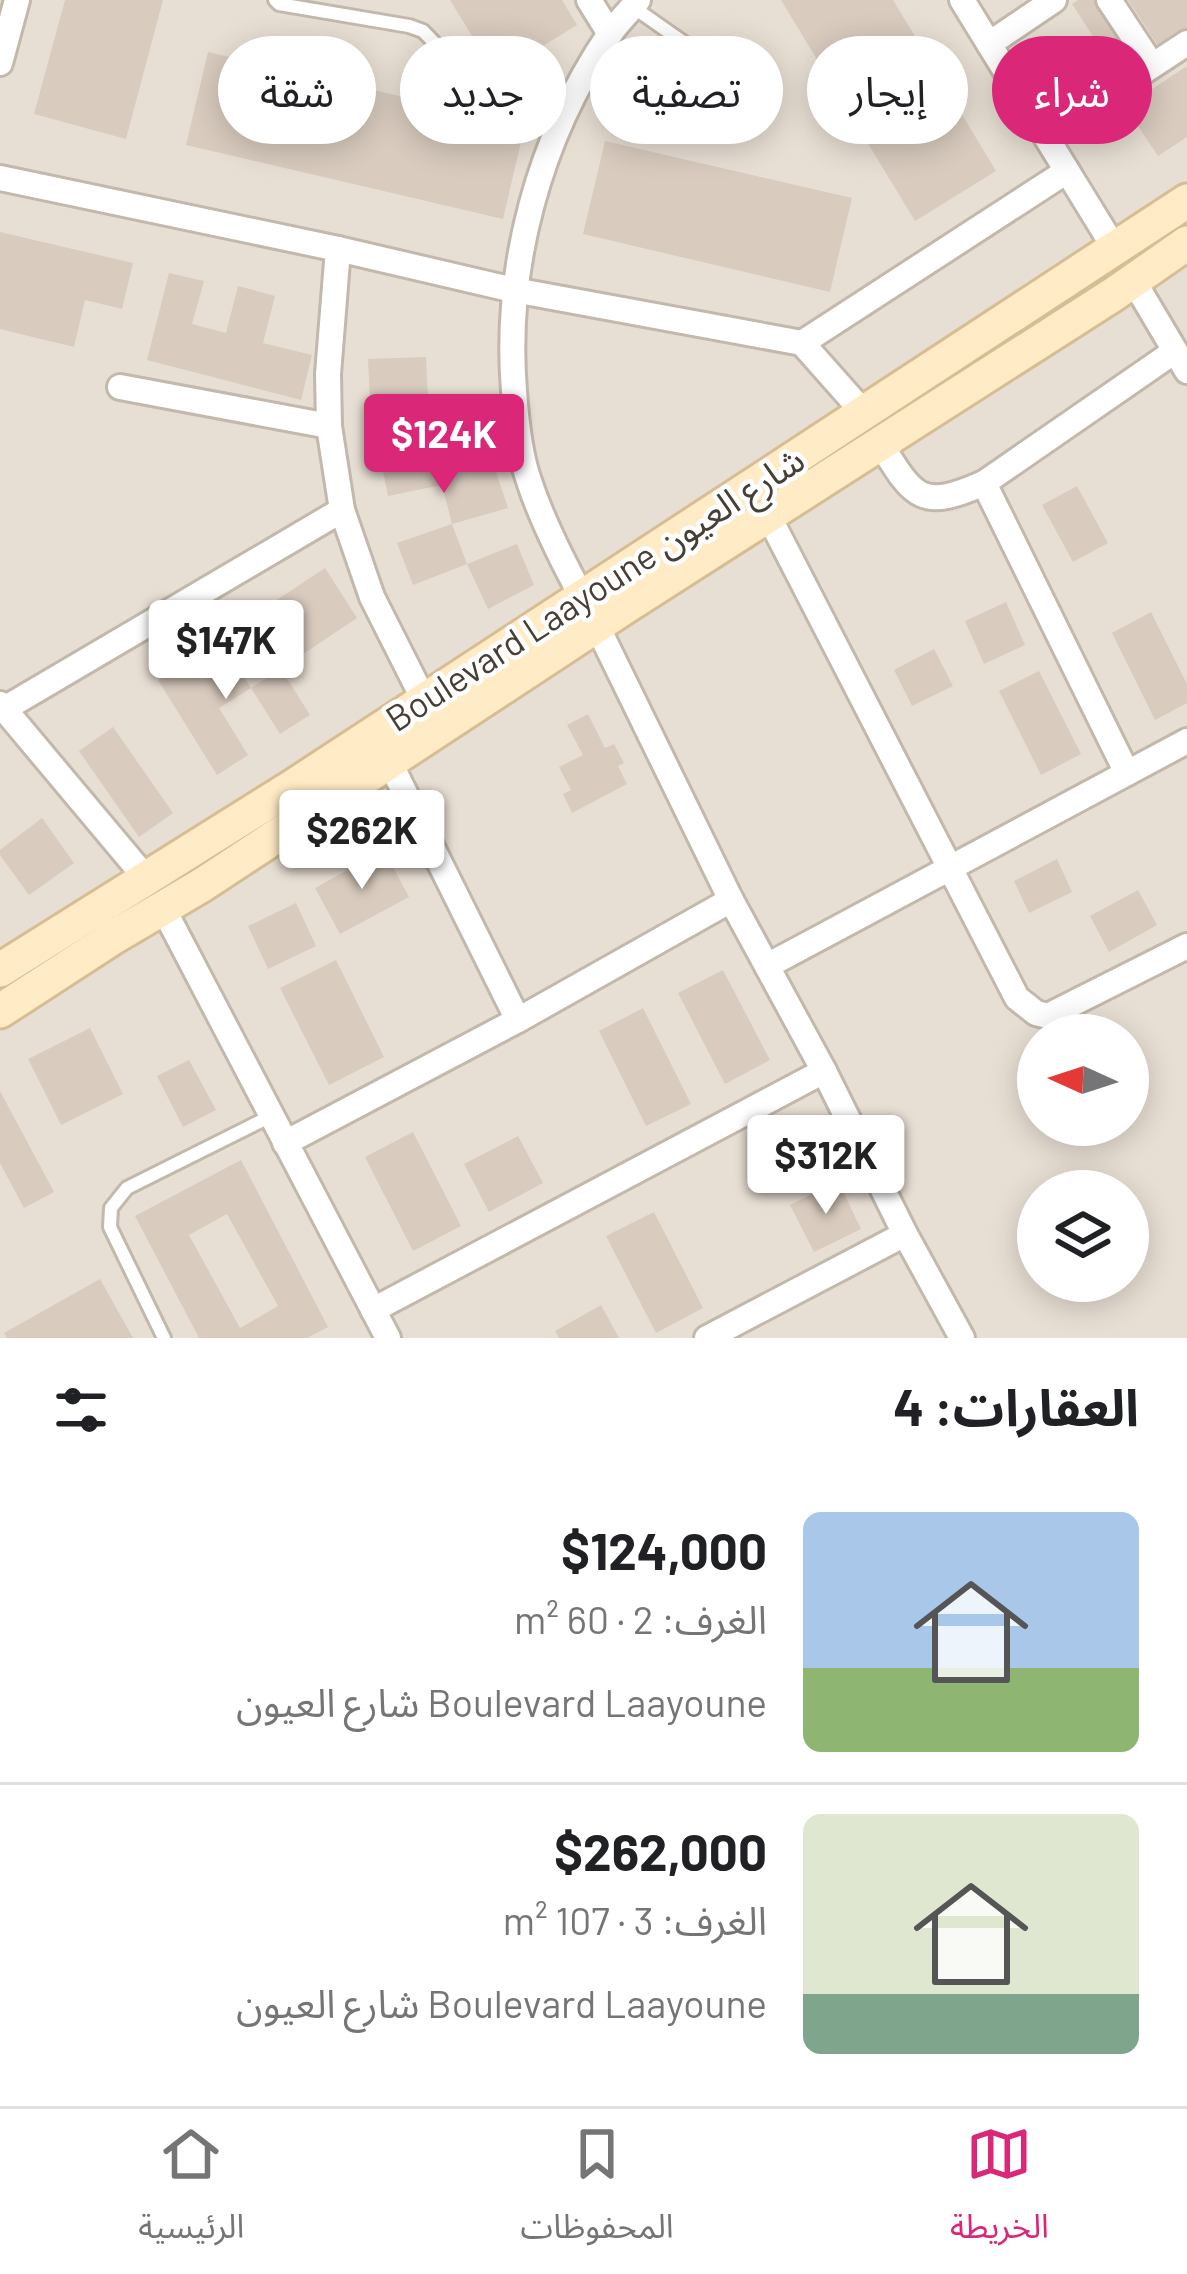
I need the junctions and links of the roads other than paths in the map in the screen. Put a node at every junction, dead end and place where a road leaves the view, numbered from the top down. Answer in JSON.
{"nodes":[{"id":1,"x":17,"y":0,"type":"edge"},
{"id":2,"x":275,"y":0,"type":"edge"},
{"id":3,"x":589,"y":0,"type":"edge"},
{"id":4,"x":962,"y":0,"type":"edge"},
{"id":5,"x":1054,"y":0,"type":"edge"},
{"id":6,"x":1109,"y":0,"type":"edge"},
{"id":7,"x":635,"y":3,"type":"edge"},
{"id":8,"x":610,"y":34,"type":"junction"},
{"id":9,"x":679,"y":36,"type":"edge"},
{"id":10,"x":1133,"y":36,"type":"edge"},
{"id":11,"x":1187,"y":43,"type":"edge"},
{"id":12,"x":989,"y":44,"type":"junction"},
{"id":13,"x":992,"y":49,"type":"edge"},
{"id":14,"x":0,"y":63,"type":"edge"},
{"id":15,"x":1152,"y":65,"type":"edge"},
{"id":16,"x":573,"y":98,"type":"junction"},
{"id":17,"x":1052,"y":144,"type":"edge"},
{"id":18,"x":1067,"y":171,"type":"junction"},
{"id":19,"x":0,"y":178,"type":"edge"},
{"id":20,"x":1187,"y":201,"type":"edge"},
{"id":21,"x":1187,"y":243,"type":"edge"},
{"id":22,"x":338,"y":249,"type":"junction"},
{"id":23,"x":1115,"y":249,"type":"junction"},
{"id":24,"x":1133,"y":280,"type":"junction"},
{"id":25,"x":514,"y":290,"type":"junction"},
{"id":26,"x":802,"y":343,"type":"junction"},
{"id":27,"x":1181,"y":361,"type":"edge"},
{"id":28,"x":120,"y":387,"type":"dead end"},
{"id":29,"x":864,"y":413,"type":"junction"},
{"id":30,"x":329,"y":426,"type":"junction"},
{"id":31,"x":880,"y":443,"type":"junction"},
{"id":32,"x":984,"y":483,"type":"junction"},
{"id":33,"x":342,"y":510,"type":"junction"},
{"id":34,"x":768,"y":515,"type":"junction"},
{"id":35,"x":590,"y":611,"type":"junction"},
{"id":36,"x":424,"y":700,"type":"junction"},
{"id":37,"x":2,"y":707,"type":"edge"},
{"id":38,"x":1187,"y":741,"type":"edge"},
{"id":39,"x":389,"y":761,"type":"junction"},
{"id":40,"x":1127,"y":773,"type":"junction"},
{"id":41,"x":951,"y":867,"type":"junction"},
{"id":42,"x":145,"y":877,"type":"junction"},
{"id":43,"x":731,"y":900,"type":"junction"},
{"id":44,"x":163,"y":908,"type":"junction"},
{"id":45,"x":1187,"y":946,"type":"edge"},
{"id":46,"x":767,"y":966,"type":"junction"},
{"id":47,"x":0,"y":970,"type":"edge"},
{"id":48,"x":0,"y":1011,"type":"edge"},
{"id":49,"x":518,"y":1020,"type":"junction"},
{"id":50,"x":824,"y":1071,"type":"junction"},
{"id":51,"x":271,"y":1116,"type":"junction"},
{"id":52,"x":285,"y":1143,"type":"junction"},
{"id":53,"x":905,"y":1234,"type":"junction"},
{"id":54,"x":373,"y":1310,"type":"junction"},
{"id":55,"x":164,"y":1338,"type":"edge"},
{"id":56,"x":388,"y":1338,"type":"edge"},
{"id":57,"x":706,"y":1338,"type":"edge"},
{"id":58,"x":962,"y":1338,"type":"edge"}],
"edges":[{"from":1,"to":14,"type":"street"},
{"from":2,"to":16,"type":"lane"},
{"from":3,"to":8,"type":"street"},
{"from":4,"to":12,"type":"street"},
{"from":5,"to":12,"type":"street"},
{"from":6,"to":10,"type":"street"},
{"from":7,"to":8,"type":"street"},
{"from":7,"to":9,"type":"lane"},
{"from":8,"to":16,"type":"street"},
{"from":11,"to":15,"type":"street"},
{"from":12,"to":13,"type":"street"},
{"from":16,"to":25,"type":"street"},
{"from":17,"to":18,"type":"street"},
{"from":18,"to":23,"type":"street"},
{"from":18,"to":26,"type":"street"},
{"from":19,"to":22,"type":"street"},
{"from":20,"to":23,"type":"street","name":"Boulevard Laayoune شارع العيون"},
{"from":21,"to":24,"type":"street","name":"Boulevard Laayoune شارع العيون"},
{"from":22,"to":25,"type":"street"},
{"from":22,"to":30,"type":"street"},
{"from":23,"to":29,"type":"street","name":"Boulevard Laayoune شارع العيون"},
{"from":24,"to":27,"type":"street"},
{"from":24,"to":31,"type":"street","name":"Boulevard Laayoune شارع العيون"},
{"from":25,"to":26,"type":"street"},
{"from":25,"to":35,"type":"street"},
{"from":26,"to":29,"type":"street"},
{"from":27,"to":32,"type":"street"},
{"from":28,"to":30,"type":"street"},
{"from":29,"to":35,"type":"street","name":"Boulevard Laayoune شارع العيون"},
{"from":30,"to":33,"type":"street"},
{"from":31,"to":32,"type":"street"},
{"from":31,"to":34,"type":"street","name":"Boulevard Laayoune شارع العيون"},
{"from":32,"to":40,"type":"street"},
{"from":33,"to":36,"type":"street"},
{"from":33,"to":37,"type":"street"},
{"from":34,"to":35,"type":"street","name":"Boulevard Laayoune شارع العيون"},
{"from":34,"to":41,"type":"street"},
{"from":35,"to":36,"type":"street","name":"Boulevard Laayoune شارع العيون"},
{"from":35,"to":39,"type":"street","name":"Boulevard Laayoune شارع العيون"},
{"from":35,"to":43,"type":"street"},
{"from":36,"to":42,"type":"street","name":"Boulevard Laayoune شارع العيون"},
{"from":37,"to":42,"type":"street"},
{"from":38,"to":40,"type":"street"},
{"from":39,"to":44,"type":"street","name":"Boulevard Laayoune شارع العيون"},
{"from":39,"to":49,"type":"street"},
{"from":40,"to":41,"type":"street"},
{"from":41,"to":45,"type":"street"},
{"from":41,"to":46,"type":"street"},
{"from":42,"to":47,"type":"street","name":"Boulevard Laayoune شارع العيون"},
{"from":43,"to":46,"type":"street"},
{"from":43,"to":49,"type":"street"},
{"from":44,"to":48,"type":"street","name":"Boulevard Laayoune شارع العيون"},
{"from":44,"to":51,"type":"street"},
{"from":46,"to":50,"type":"street"},
{"from":49,"to":52,"type":"street"},
{"from":50,"to":53,"type":"street"},
{"from":50,"to":54,"type":"street"},
{"from":51,"to":52,"type":"street"},
{"from":51,"to":55,"type":"lane"},
{"from":52,"to":54,"type":"street"},
{"from":53,"to":57,"type":"street"},
{"from":53,"to":58,"type":"street"},
{"from":54,"to":56,"type":"street"}]}
